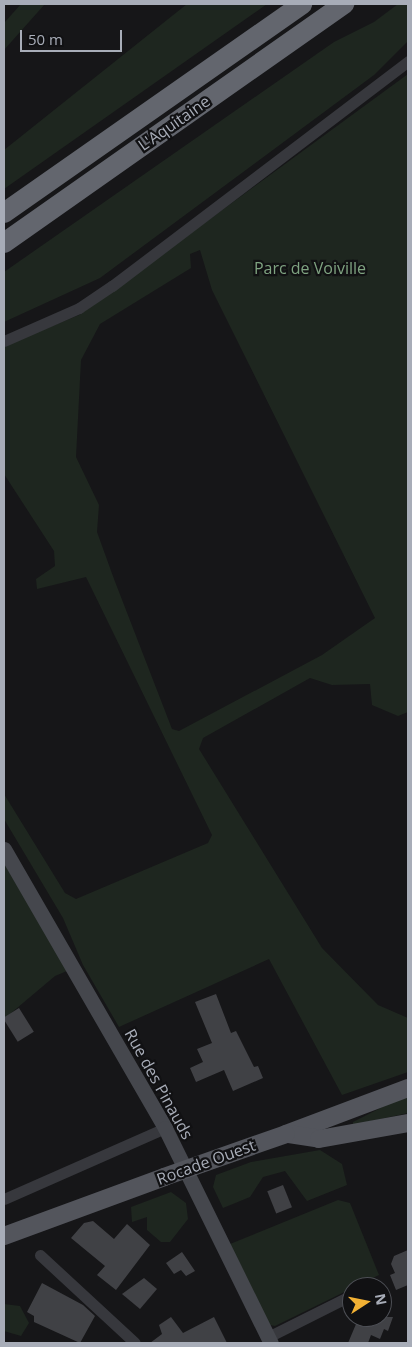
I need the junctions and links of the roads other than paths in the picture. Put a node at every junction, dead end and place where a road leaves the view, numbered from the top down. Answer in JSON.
{"nodes":[{"id":1,"x":302,"y":4,"type":"edge"},
{"id":2,"x":344,"y":4,"type":"edge"},
{"id":3,"x":408,"y":61,"type":"edge"},
{"id":4,"x":4,"y":213,"type":"edge"},
{"id":5,"x":4,"y":242,"type":"edge"},
{"id":6,"x":4,"y":341,"type":"edge"},
{"id":7,"x":4,"y":849,"type":"edge"},
{"id":8,"x":408,"y":1081,"type":"edge"},
{"id":9,"x":408,"y":1088,"type":"edge"},
{"id":10,"x":366,"y":1104,"type":"junction"},
{"id":11,"x":408,"y":1123,"type":"edge"},
{"id":12,"x":165,"y":1128,"type":"junction"},
{"id":13,"x":286,"y":1134,"type":"junction"},
{"id":14,"x":4,"y":1199,"type":"edge"},
{"id":15,"x":4,"y":1236,"type":"edge"},
{"id":16,"x":40,"y":1255,"type":"dead end"},
{"id":17,"x":342,"y":1300,"type":"edge"},
{"id":18,"x":269,"y":1340,"type":"edge"},
{"id":19,"x":135,"y":1343,"type":"edge"}],
"edges":[{"from":1,"to":4,"type":"highway","name":"L'Aquitaine"},
{"from":2,"to":5,"type":"highway","name":"L'Aquitaine"},
{"from":3,"to":6,"type":"street"},
{"from":7,"to":12,"type":"street","name":"Rue des Pinauds"},
{"from":8,"to":10,"type":"main road"},
{"from":9,"to":10,"type":"main road","name":"Rocade Ouest"},
{"from":10,"to":13,"type":"main road","name":"Rocade Ouest"},
{"from":11,"to":13,"type":"main road"},
{"from":12,"to":14,"type":"street"},
{"from":12,"to":18,"type":"street","name":"Rue des Pinauds"},
{"from":13,"to":15,"type":"main road","name":"Rocade Ouest","bridge":true},
{"from":16,"to":19,"type":"street"},
{"from":17,"to":18,"type":"street"}]}
